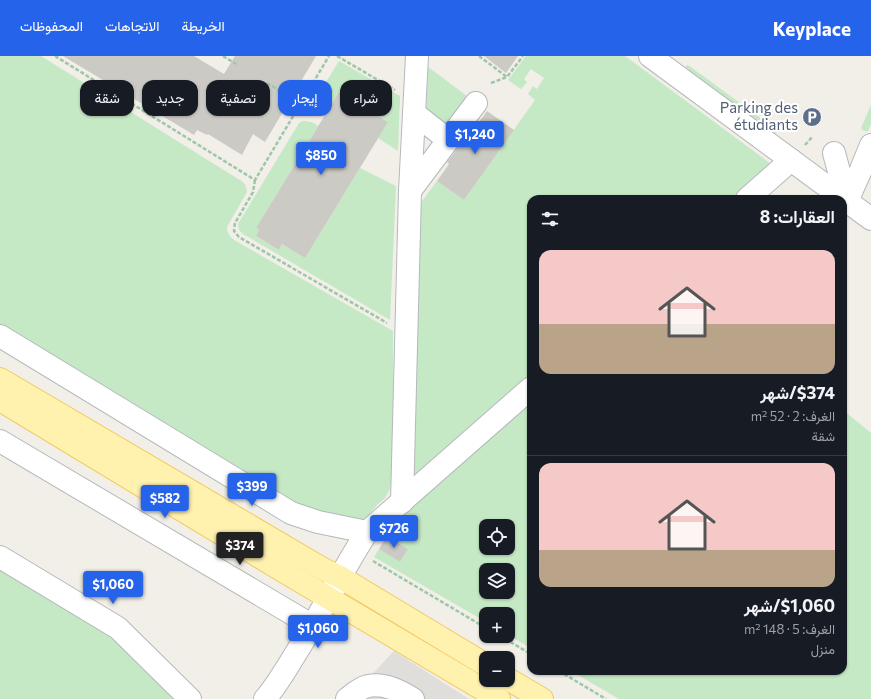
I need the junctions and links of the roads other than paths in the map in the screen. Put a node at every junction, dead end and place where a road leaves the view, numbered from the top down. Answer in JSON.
{"nodes":[{"id":1,"x":417,"y":56,"type":"edge"},
{"id":2,"x":650,"y":56,"type":"edge"},
{"id":3,"x":476,"y":103,"type":"dead end"},
{"id":4,"x":414,"y":107,"type":"junction"},
{"id":5,"x":448,"y":140,"type":"junction"},
{"id":6,"x":871,"y":145,"type":"edge"},
{"id":7,"x":791,"y":160,"type":"junction"},
{"id":8,"x":866,"y":176,"type":"edge"},
{"id":9,"x":406,"y":179,"type":"junction"},
{"id":10,"x":752,"y":195,"type":"edge"},
{"id":11,"x":839,"y":195,"type":"edge"},
{"id":12,"x":845,"y":195,"type":"edge"},
{"id":13,"x":847,"y":201,"type":"joint"},
{"id":14,"x":871,"y":219,"type":"edge"},
{"id":15,"x":0,"y":336,"type":"edge"},
{"id":16,"x":0,"y":379,"type":"edge"},
{"id":17,"x":527,"y":392,"type":"edge"},
{"id":18,"x":0,"y":400,"type":"edge"},
{"id":19,"x":0,"y":441,"type":"edge"},
{"id":20,"x":402,"y":502,"type":"junction"},
{"id":21,"x":367,"y":532,"type":"junction"},
{"id":22,"x":0,"y":557,"type":"edge"},
{"id":23,"x":340,"y":578,"type":"junction"},
{"id":24,"x":328,"y":598,"type":"junction"},
{"id":25,"x":313,"y":626,"type":"junction"},
{"id":26,"x":479,"y":661,"type":"edge"},
{"id":27,"x":515,"y":682,"type":"edge"},
{"id":28,"x":190,"y":699,"type":"edge"},
{"id":29,"x":265,"y":699,"type":"edge"},
{"id":30,"x":346,"y":699,"type":"edge"},
{"id":31,"x":414,"y":699,"type":"edge"},
{"id":32,"x":499,"y":699,"type":"edge"},
{"id":33,"x":542,"y":699,"type":"edge"}],
"edges":[{"from":1,"to":4,"type":"street"},
{"from":2,"to":7,"type":"street"},
{"from":3,"to":5,"type":"street"},
{"from":4,"to":5,"type":"street"},
{"from":4,"to":9,"type":"street"},
{"from":5,"to":9,"type":"street"},
{"from":6,"to":8,"type":"street"},
{"from":7,"to":10,"type":"street"},
{"from":7,"to":11,"type":"street"},
{"from":8,"to":12,"type":"street"},
{"from":8,"to":13,"type":"street"},
{"from":9,"to":20,"type":"street"},
{"from":13,"to":14,"type":"street"},
{"from":15,"to":21,"type":"street"},
{"from":16,"to":23,"type":"main road"},
{"from":17,"to":20,"type":"street"},
{"from":18,"to":24,"type":"main road"},
{"from":19,"to":25,"type":"street"},
{"from":20,"to":21,"type":"street"},
{"from":21,"to":23,"type":"street"},
{"from":22,"to":28,"type":"street"},
{"from":23,"to":24,"type":"street"},
{"from":23,"to":26,"type":"main road"},
{"from":24,"to":25,"type":"street"},
{"from":24,"to":32,"type":"main road"},
{"from":25,"to":29,"type":"street"},
{"from":27,"to":33,"type":"main road"},
{"from":30,"to":31,"type":"street"}]}
